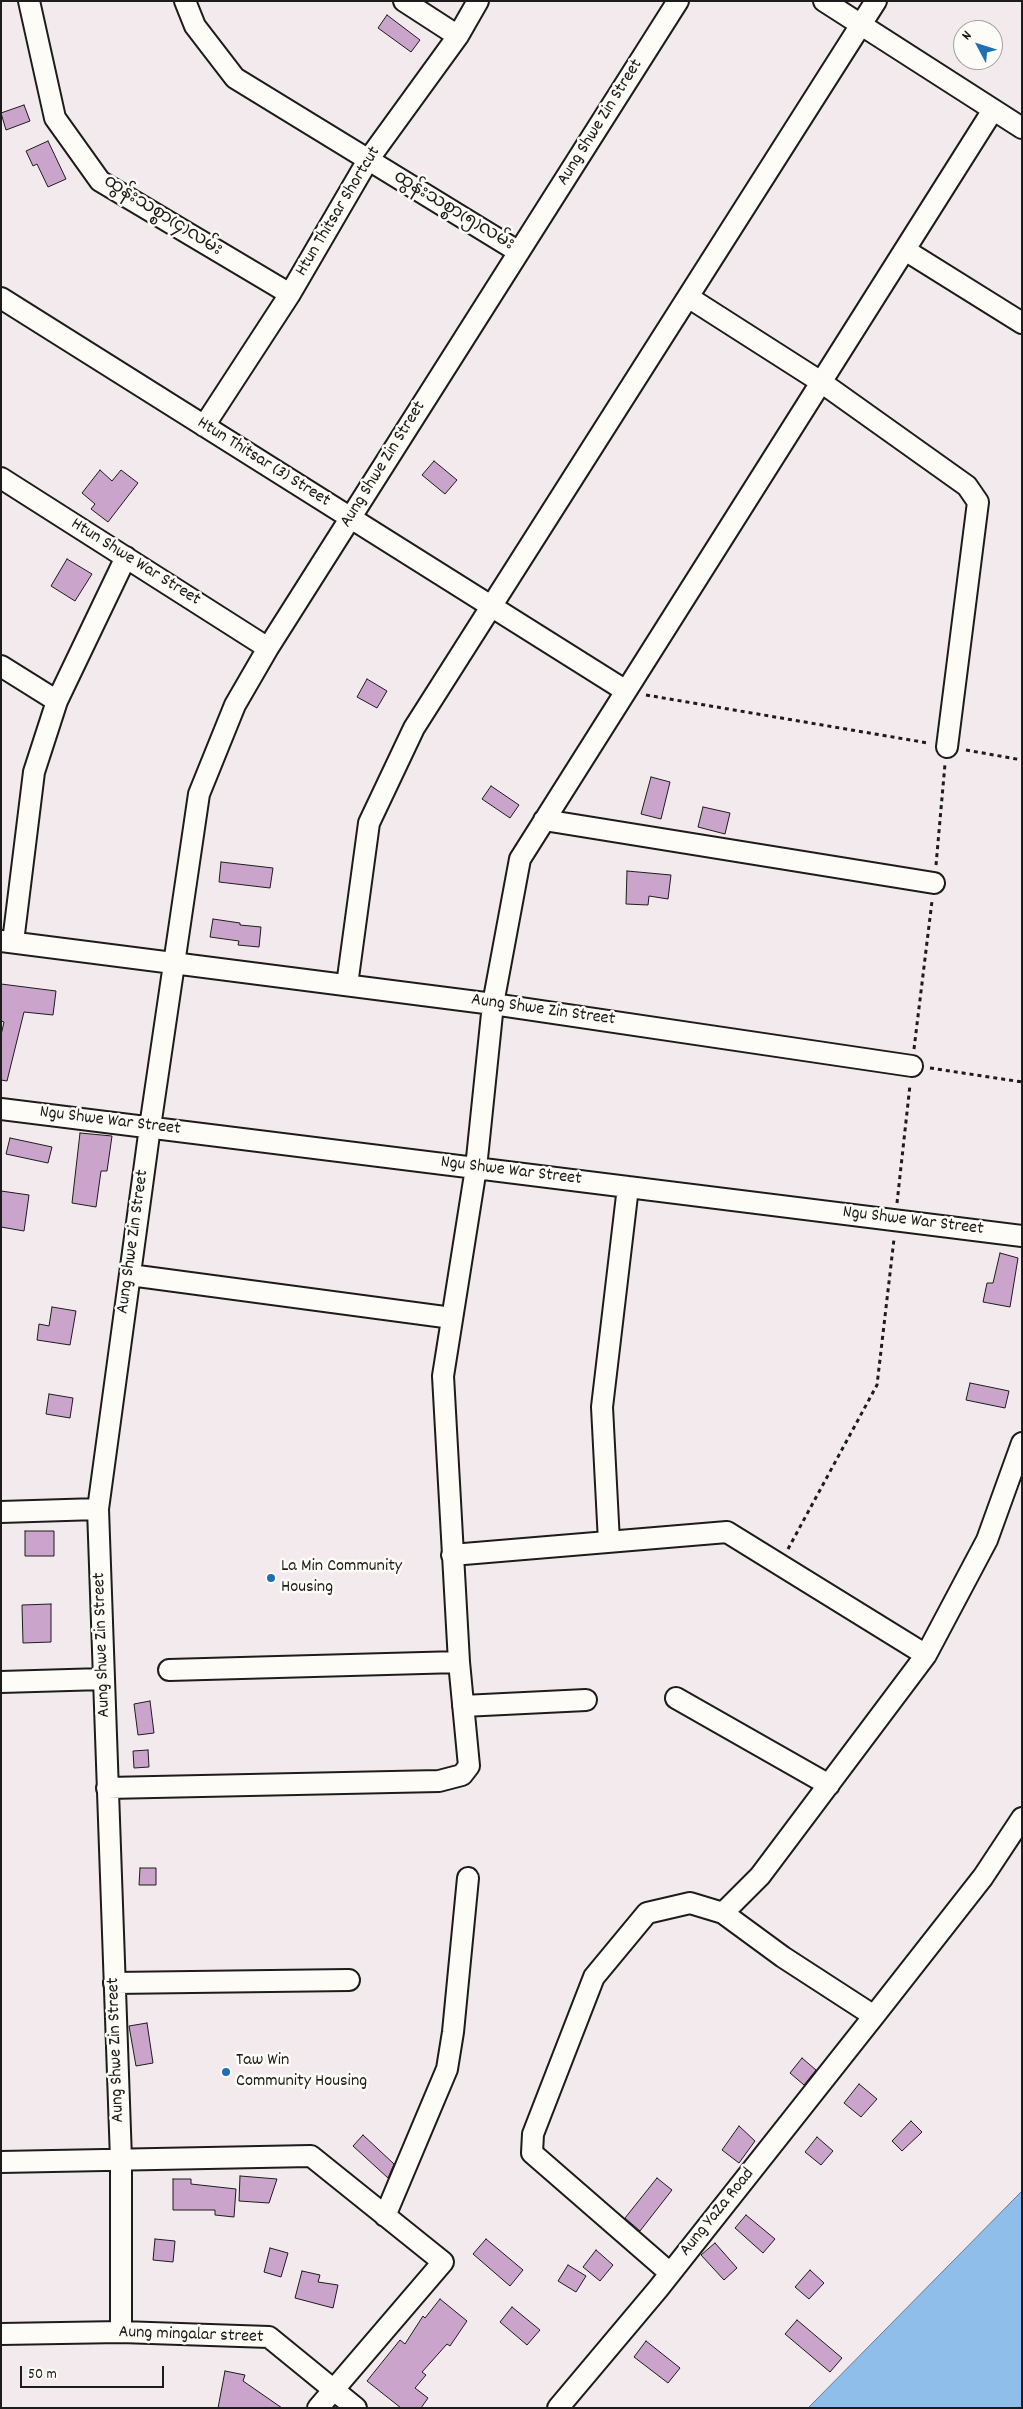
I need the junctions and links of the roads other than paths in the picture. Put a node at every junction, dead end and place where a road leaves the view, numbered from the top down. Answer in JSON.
{"nodes":[{"id":1,"x":28,"y":1,"type":"edge"},
{"id":2,"x":185,"y":1,"type":"edge"},
{"id":3,"x":404,"y":1,"type":"edge"},
{"id":4,"x":478,"y":1,"type":"edge"},
{"id":5,"x":678,"y":1,"type":"edge"},
{"id":6,"x":824,"y":1,"type":"edge"},
{"id":7,"x":876,"y":1,"type":"edge"},
{"id":8,"x":861,"y":25,"type":"junction"},
{"id":9,"x":458,"y":36,"type":"junction"},
{"id":10,"x":993,"y":110,"type":"junction"},
{"id":11,"x":1022,"y":128,"type":"edge"},
{"id":12,"x":368,"y":160,"type":"junction"},
{"id":13,"x":905,"y":250,"type":"junction"},
{"id":14,"x":519,"y":252,"type":"junction"},
{"id":15,"x":290,"y":294,"type":"junction"},
{"id":16,"x":688,"y":297,"type":"junction"},
{"id":17,"x":1,"y":298,"type":"edge"},
{"id":18,"x":1022,"y":323,"type":"edge"},
{"id":19,"x":821,"y":382,"type":"junction"},
{"id":20,"x":204,"y":426,"type":"junction"},
{"id":21,"x":1,"y":478,"type":"edge"},
{"id":22,"x":351,"y":518,"type":"junction"},
{"id":23,"x":126,"y":557,"type":"junction"},
{"id":24,"x":492,"y":607,"type":"junction"},
{"id":25,"x":268,"y":648,"type":"junction"},
{"id":26,"x":1,"y":666,"type":"edge"},
{"id":27,"x":626,"y":691,"type":"junction"},
{"id":28,"x":57,"y":701,"type":"junction"},
{"id":29,"x":947,"y":746,"type":"road end"},
{"id":30,"x":544,"y":820,"type":"junction"},
{"id":31,"x":934,"y":883,"type":"road end"},
{"id":32,"x":7,"y":941,"type":"edge"},
{"id":33,"x":173,"y":962,"type":"junction"},
{"id":34,"x":347,"y":985,"type":"junction"},
{"id":35,"x":493,"y":1004,"type":"junction"},
{"id":36,"x":912,"y":1066,"type":"road end"},
{"id":37,"x":1,"y":1108,"type":"edge"},
{"id":38,"x":150,"y":1127,"type":"junction"},
{"id":39,"x":476,"y":1168,"type":"junction"},
{"id":40,"x":628,"y":1187,"type":"junction"},
{"id":41,"x":1022,"y":1236,"type":"edge"},
{"id":42,"x":130,"y":1275,"type":"junction"},
{"id":43,"x":452,"y":1318,"type":"junction"},
{"id":44,"x":1022,"y":1443,"type":"edge"},
{"id":45,"x":98,"y":1509,"type":"junction"},
{"id":46,"x":1,"y":1512,"type":"edge"},
{"id":47,"x":609,"y":1542,"type":"junction"},
{"id":48,"x":452,"y":1555,"type":"junction"},
{"id":49,"x":926,"y":1655,"type":"junction"},
{"id":50,"x":458,"y":1662,"type":"junction"},
{"id":51,"x":169,"y":1670,"type":"dead end"},
{"id":52,"x":104,"y":1679,"type":"junction"},
{"id":53,"x":1,"y":1682,"type":"edge"},
{"id":54,"x":676,"y":1698,"type":"dead end"},
{"id":55,"x":586,"y":1700,"type":"dead end"},
{"id":56,"x":463,"y":1706,"type":"junction"},
{"id":57,"x":829,"y":1785,"type":"junction"},
{"id":58,"x":108,"y":1788,"type":"junction"},
{"id":59,"x":1022,"y":1818,"type":"edge"},
{"id":60,"x":468,"y":1878,"type":"dead end"},
{"id":61,"x":722,"y":1913,"type":"junction"},
{"id":62,"x":349,"y":1980,"type":"dead end"},
{"id":63,"x":114,"y":1983,"type":"junction"},
{"id":64,"x":874,"y":2016,"type":"junction"},
{"id":65,"x":121,"y":2159,"type":"junction"},
{"id":66,"x":1,"y":2162,"type":"edge"},
{"id":67,"x":385,"y":2216,"type":"junction"},
{"id":68,"x":670,"y":2273,"type":"junction"},
{"id":69,"x":121,"y":2332,"type":"junction"},
{"id":70,"x":1,"y":2334,"type":"edge"},
{"id":71,"x":333,"y":2390,"type":"junction"},
{"id":72,"x":318,"y":2408,"type":"edge"},
{"id":73,"x":356,"y":2408,"type":"edge"},
{"id":74,"x":558,"y":2408,"type":"edge"}],
"edges":[{"from":1,"to":15,"type":"street","name":"ထွန်းသစ္စာ(၄)လမ်း"},
{"from":2,"to":12,"type":"street","name":"ထွန်းသစ္စာ(၅)လမ်း"},
{"from":3,"to":9,"type":"street"},
{"from":4,"to":9,"type":"street","name":"Htun Thitsar Shortcut"},
{"from":5,"to":14,"type":"street","name":"Aung Shwe Zin Street"},
{"from":6,"to":8,"type":"street"},
{"from":7,"to":8,"type":"street"},
{"from":8,"to":10,"type":"street"},
{"from":8,"to":16,"type":"street"},
{"from":9,"to":12,"type":"street","name":"Htun Thitsar Shortcut"},
{"from":10,"to":11,"type":"street"},
{"from":10,"to":13,"type":"street"},
{"from":12,"to":14,"type":"street","name":"ထွန်းသစ္စာ(၅)လမ်း"},
{"from":12,"to":15,"type":"street","name":"Htun Thitsar Shortcut"},
{"from":13,"to":18,"type":"street"},
{"from":13,"to":19,"type":"street"},
{"from":14,"to":22,"type":"street","name":"Aung Shwe Zin Street"},
{"from":15,"to":20,"type":"street","name":"Htun Thitsar Shortcut"},
{"from":16,"to":19,"type":"street"},
{"from":16,"to":24,"type":"street"},
{"from":17,"to":20,"type":"street","name":"Htun Thitsar (3) Street"},
{"from":19,"to":27,"type":"street"},
{"from":19,"to":29,"type":"street"},
{"from":20,"to":22,"type":"street","name":"Htun Thitsar (3) Street"},
{"from":21,"to":23,"type":"street","name":"Htun Shwe War Street"},
{"from":22,"to":24,"type":"street","name":"Htun Thitsar (3) Street"},
{"from":22,"to":25,"type":"street","name":"Aung Shwe Zin Street"},
{"from":23,"to":25,"type":"street","name":"Htun Shwe War Street"},
{"from":23,"to":28,"type":"street"},
{"from":24,"to":27,"type":"street","name":"Htun Thitsar (3) Street"},
{"from":24,"to":34,"type":"street"},
{"from":25,"to":33,"type":"street","name":"Aung Shwe Zin Street"},
{"from":26,"to":28,"type":"street"},
{"from":27,"to":30,"type":"street"},
{"from":28,"to":32,"type":"street"},
{"from":30,"to":31,"type":"street"},
{"from":30,"to":35,"type":"street"},
{"from":32,"to":33,"type":"street","name":"Aung Shwe Zin Street"},
{"from":33,"to":34,"type":"street","name":"Aung Shwe Zin Street"},
{"from":33,"to":38,"type":"street","name":"Aung Shwe Zin Street"},
{"from":34,"to":35,"type":"street","name":"Aung Shwe Zin Street"},
{"from":35,"to":36,"type":"street","name":"Aung Shwe Zin Street"},
{"from":35,"to":39,"type":"street"},
{"from":37,"to":38,"type":"street","name":"Ngu Shwe War Street"},
{"from":38,"to":39,"type":"street","name":"Ngu Shwe War Street"},
{"from":38,"to":42,"type":"street","name":"Aung Shwe Zin Street"},
{"from":39,"to":40,"type":"street","name":"Ngu Shwe War Street"},
{"from":39,"to":43,"type":"street"},
{"from":40,"to":41,"type":"street","name":"Ngu Shwe War Street"},
{"from":40,"to":47,"type":"street"},
{"from":42,"to":43,"type":"street"},
{"from":42,"to":45,"type":"street","name":"Aung Shwe Zin Street"},
{"from":43,"to":48,"type":"street"},
{"from":44,"to":49,"type":"street"},
{"from":45,"to":46,"type":"street"},
{"from":45,"to":52,"type":"street","name":"Aung Shwe Zin Street"},
{"from":47,"to":48,"type":"street"},
{"from":47,"to":49,"type":"street"},
{"from":48,"to":50,"type":"street"},
{"from":49,"to":57,"type":"street"},
{"from":50,"to":51,"type":"street"},
{"from":50,"to":56,"type":"street"},
{"from":52,"to":53,"type":"street"},
{"from":52,"to":58,"type":"street","name":"Aung Shwe Zin Street"},
{"from":54,"to":57,"type":"street"},
{"from":55,"to":56,"type":"street"},
{"from":56,"to":58,"type":"street"},
{"from":57,"to":61,"type":"street"},
{"from":58,"to":63,"type":"street","name":"Aung Shwe Zin Street"},
{"from":59,"to":64,"type":"street","name":"Aung YaZa Road"},
{"from":60,"to":67,"type":"street"},
{"from":61,"to":64,"type":"street"},
{"from":61,"to":68,"type":"street"},
{"from":62,"to":63,"type":"street"},
{"from":63,"to":65,"type":"street","name":"Aung Shwe Zin Street"},
{"from":64,"to":68,"type":"street","name":"Aung YaZa Road"},
{"from":65,"to":66,"type":"street"},
{"from":65,"to":67,"type":"street"},
{"from":65,"to":69,"type":"street","name":"Aung Shwe Zin Street"},
{"from":67,"to":71,"type":"street"},
{"from":68,"to":74,"type":"street","name":"Aung YaZa Road"},
{"from":69,"to":70,"type":"street","name":"Aung mingalar street"},
{"from":69,"to":71,"type":"street","name":"Aung mingalar street"},
{"from":71,"to":72,"type":"street"},
{"from":71,"to":73,"type":"street","name":"Aung mingalar street"}]}
